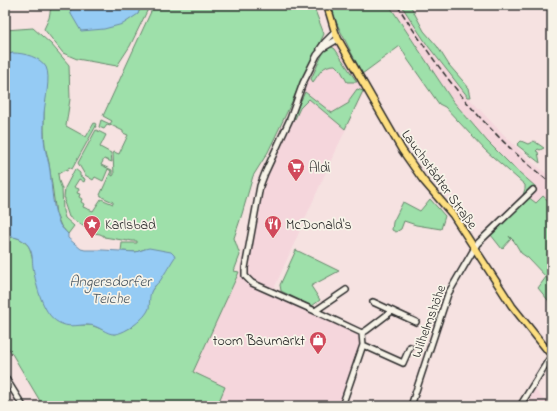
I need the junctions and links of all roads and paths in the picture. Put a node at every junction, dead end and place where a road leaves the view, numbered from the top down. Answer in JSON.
{"nodes":[{"id":1,"x":327,"y":5,"type":"edge"},
{"id":2,"x":335,"y":32,"type":"junction"},
{"id":3,"x":338,"y":40,"type":"junction"},
{"id":4,"x":317,"y":55,"type":"junction"},
{"id":5,"x":552,"y":66,"type":"edge"},
{"id":6,"x":552,"y":76,"type":"edge"},
{"id":7,"x":533,"y":190,"type":"dead end"},
{"id":8,"x":475,"y":248,"type":"junction"},
{"id":9,"x":346,"y":290,"type":"dead end"},
{"id":10,"x":373,"y":302,"type":"dead end"},
{"id":11,"x":314,"y":311,"type":"junction"},
{"id":12,"x":392,"y":311,"type":"junction"},
{"id":13,"x":416,"y":322,"type":"dead end"},
{"id":14,"x":362,"y":333,"type":"junction"},
{"id":15,"x":363,"y":345,"type":"junction"},
{"id":16,"x":410,"y":347,"type":"dead end"},
{"id":17,"x":552,"y":356,"type":"edge"},
{"id":18,"x":5,"y":377,"type":"edge"},
{"id":19,"x":23,"y":406,"type":"edge"},
{"id":20,"x":342,"y":406,"type":"edge"},
{"id":21,"x":411,"y":406,"type":"edge"},
{"id":22,"x":520,"y":406,"type":"edge"}],
"edges":[{"from":1,"to":2,"type":"main road","name":"Lauchstädter Straße"},
{"from":2,"to":3,"type":"main road","name":"Lauchstädter Straße"},
{"from":2,"to":4,"type":"street"},
{"from":3,"to":4,"type":"street"},
{"from":3,"to":8,"type":"main road","name":"Lauchstädter Straße"},
{"from":4,"to":11,"type":"street"},
{"from":5,"to":6,"type":"street"},
{"from":7,"to":8,"type":"street","name":"Wilhelmshöhe"},
{"from":8,"to":17,"type":"main road","name":"Lauchstädter Straße"},
{"from":8,"to":21,"type":"street","name":"Wilhelmshöhe"},
{"from":9,"to":11,"type":"street"},
{"from":10,"to":12,"type":"street"},
{"from":11,"to":14,"type":"street"},
{"from":12,"to":13,"type":"street"},
{"from":12,"to":14,"type":"street"},
{"from":14,"to":15,"type":"street"},
{"from":15,"to":16,"type":"street"},
{"from":15,"to":20,"type":"street"},
{"from":17,"to":22,"type":"street"},
{"from":18,"to":19,"type":"street"}]}
